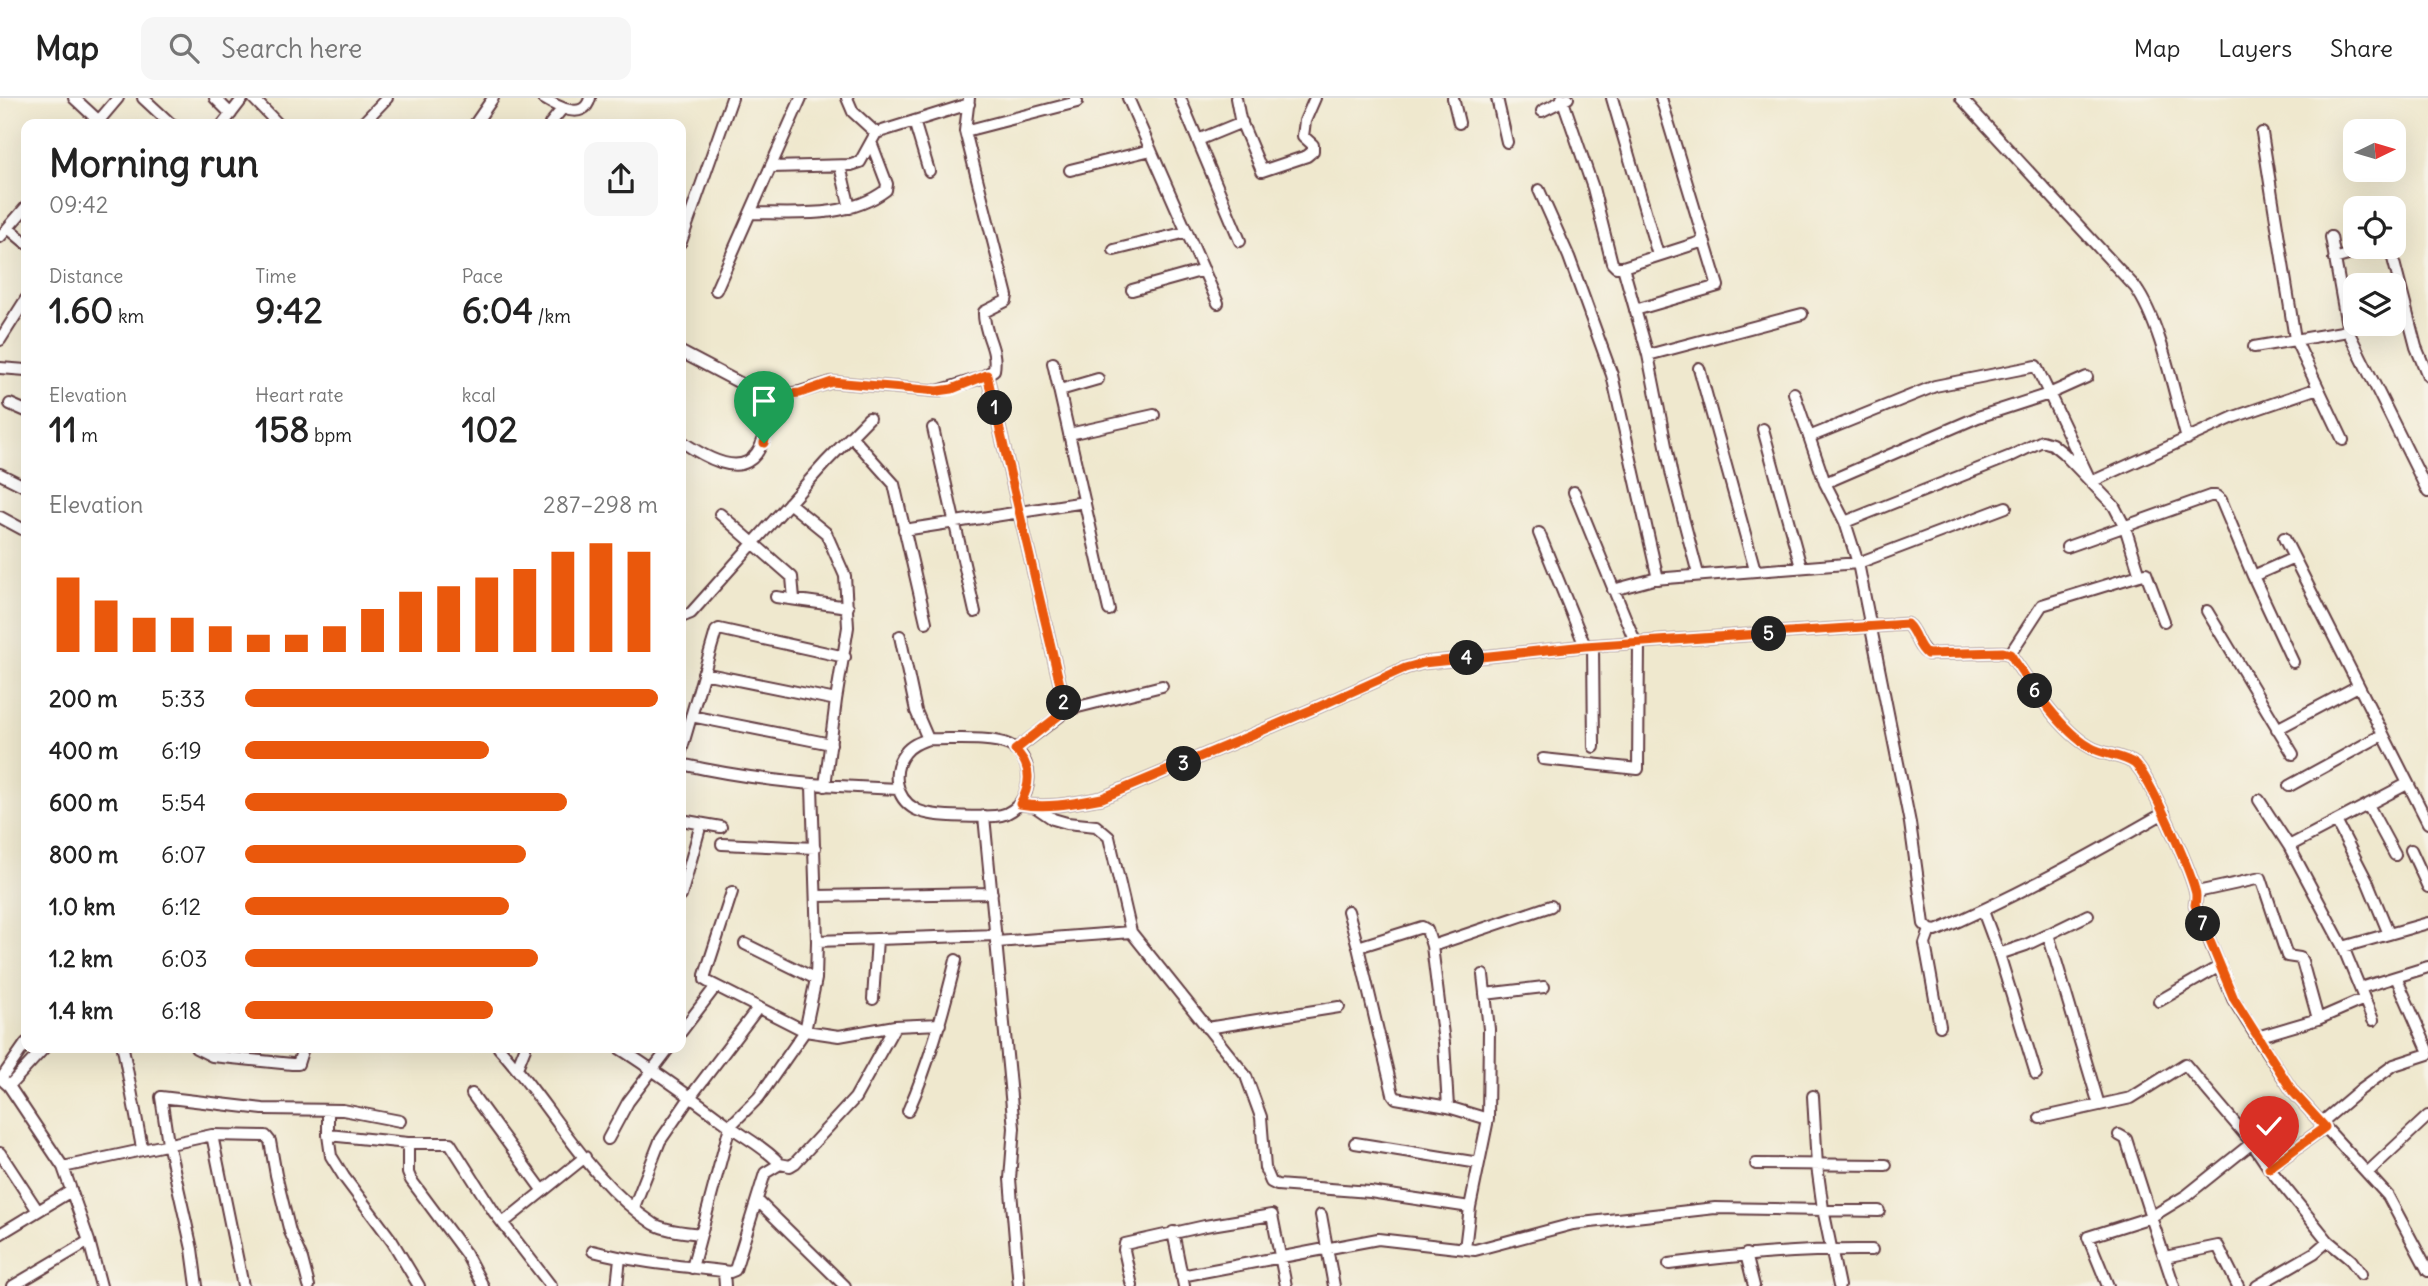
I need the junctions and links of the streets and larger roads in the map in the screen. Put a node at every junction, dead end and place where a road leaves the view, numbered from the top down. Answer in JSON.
{"nodes":[{"id":1,"x":74,"y":98,"type":"edge"},
{"id":2,"x":118,"y":98,"type":"edge"},
{"id":3,"x":143,"y":98,"type":"edge"},
{"id":4,"x":215,"y":98,"type":"edge"},
{"id":5,"x":243,"y":98,"type":"edge"},
{"id":6,"x":253,"y":98,"type":"edge"},
{"id":7,"x":493,"y":98,"type":"edge"},
{"id":8,"x":543,"y":98,"type":"edge"},
{"id":9,"x":590,"y":98,"type":"edge"},
{"id":10,"x":732,"y":98,"type":"edge"},
{"id":11,"x":801,"y":98,"type":"edge"},
{"id":12,"x":847,"y":98,"type":"edge"},
{"id":13,"x":1075,"y":98,"type":"edge"},
{"id":14,"x":1128,"y":98,"type":"edge"},
{"id":15,"x":1180,"y":98,"type":"edge"},
{"id":16,"x":1236,"y":98,"type":"edge"},
{"id":17,"x":1315,"y":98,"type":"edge"},
{"id":18,"x":1453,"y":98,"type":"edge"},
{"id":19,"x":1612,"y":98,"type":"edge"},
{"id":20,"x":1661,"y":98,"type":"edge"},
{"id":21,"x":1961,"y":98,"type":"edge"},
{"id":22,"x":383,"y":99,"type":"edge"},
{"id":23,"x":1500,"y":99,"type":"edge"},
{"id":24,"x":1565,"y":99,"type":"edge"},
{"id":25,"x":969,"y":101,"type":"edge"},
{"id":26,"x":562,"y":109,"type":"junction"},
{"id":27,"x":1542,"y":111,"type":"dead end"},
{"id":28,"x":231,"y":114,"type":"junction"},
{"id":29,"x":95,"y":119,"type":"edge"},
{"id":30,"x":102,"y":119,"type":"edge"},
{"id":31,"x":166,"y":119,"type":"edge"},
{"id":32,"x":227,"y":119,"type":"edge"},
{"id":33,"x":273,"y":119,"type":"edge"},
{"id":34,"x":366,"y":119,"type":"edge"},
{"id":35,"x":478,"y":119,"type":"edge"},
{"id":36,"x":554,"y":119,"type":"edge"},
{"id":37,"x":914,"y":121,"type":"junction"},
{"id":38,"x":1241,"y":122,"type":"junction"},
{"id":39,"x":1459,"y":123,"type":"dead end"},
{"id":40,"x":965,"y":131,"type":"junction"},
{"id":41,"x":2262,"y":133,"type":"dead end"},
{"id":42,"x":874,"y":137,"type":"junction"},
{"id":43,"x":1198,"y":140,"type":"junction"},
{"id":44,"x":1507,"y":142,"type":"dead end"},
{"id":45,"x":1151,"y":150,"type":"junction"},
{"id":46,"x":840,"y":166,"type":"junction"},
{"id":47,"x":771,"y":167,"type":"junction"},
{"id":48,"x":1070,"y":170,"type":"dead end"},
{"id":49,"x":929,"y":171,"type":"dead end"},
{"id":50,"x":1539,"y":190,"type":"dead end"},
{"id":51,"x":850,"y":208,"type":"junction"},
{"id":52,"x":21,"y":213,"type":"edge"},
{"id":53,"x":751,"y":213,"type":"junction"},
{"id":54,"x":686,"y":227,"type":"edge"},
{"id":55,"x":8,"y":228,"type":"junction"},
{"id":56,"x":1187,"y":232,"type":"junction"},
{"id":57,"x":0,"y":237,"type":"edge"},
{"id":58,"x":2331,"y":237,"type":"dead end"},
{"id":59,"x":21,"y":239,"type":"edge"},
{"id":60,"x":1240,"y":241,"type":"dead end"},
{"id":61,"x":1704,"y":241,"type":"junction"},
{"id":62,"x":1114,"y":250,"type":"dead end"},
{"id":63,"x":1658,"y":255,"type":"junction"},
{"id":64,"x":2343,"y":256,"type":"edge"},
{"id":65,"x":2334,"y":259,"type":"junction"},
{"id":66,"x":2393,"y":259,"type":"edge"},
{"id":67,"x":1623,"y":267,"type":"junction"},
{"id":68,"x":1204,"y":270,"type":"junction"},
{"id":69,"x":716,"y":290,"type":"dead end"},
{"id":70,"x":1132,"y":290,"type":"dead end"},
{"id":71,"x":1219,"y":303,"type":"dead end"},
{"id":72,"x":2343,"y":305,"type":"edge"},
{"id":73,"x":21,"y":307,"type":"edge"},
{"id":74,"x":1635,"y":310,"type":"junction"},
{"id":75,"x":1802,"y":314,"type":"dead end"},
{"id":76,"x":2343,"y":332,"type":"edge"},
{"id":77,"x":2350,"y":336,"type":"edge"},
{"id":78,"x":0,"y":340,"type":"edge"},
{"id":79,"x":2295,"y":340,"type":"junction"},
{"id":80,"x":2254,"y":347,"type":"dead end"},
{"id":81,"x":686,"y":355,"type":"edge"},
{"id":82,"x":1648,"y":355,"type":"junction"},
{"id":83,"x":1053,"y":363,"type":"dead end"},
{"id":84,"x":0,"y":368,"type":"edge"},
{"id":85,"x":1699,"y":368,"type":"dead end"},
{"id":86,"x":21,"y":370,"type":"edge"},
{"id":87,"x":987,"y":375,"type":"junction"},
{"id":88,"x":2428,"y":376,"type":"edge"},
{"id":89,"x":2087,"y":377,"type":"dead end"},
{"id":90,"x":1098,"y":379,"type":"dead end"},
{"id":91,"x":2318,"y":388,"type":"junction"},
{"id":92,"x":1060,"y":390,"type":"junction"},
{"id":93,"x":1794,"y":393,"type":"dead end"},
{"id":94,"x":2049,"y":394,"type":"junction"},
{"id":95,"x":772,"y":396,"type":"junction"},
{"id":96,"x":10,"y":404,"type":"dead end"},
{"id":97,"x":21,"y":409,"type":"edge"},
{"id":98,"x":1154,"y":415,"type":"dead end"},
{"id":99,"x":869,"y":418,"type":"dead end"},
{"id":100,"x":933,"y":428,"type":"dead end"},
{"id":101,"x":1763,"y":429,"type":"dead end"},
{"id":102,"x":1069,"y":433,"type":"junction"},
{"id":103,"x":852,"y":436,"type":"junction"},
{"id":104,"x":1809,"y":437,"type":"junction"},
{"id":105,"x":2187,"y":439,"type":"junction"},
{"id":106,"x":2343,"y":439,"type":"dead end"},
{"id":107,"x":686,"y":444,"type":"edge"},
{"id":108,"x":0,"y":474,"type":"edge"},
{"id":109,"x":2091,"y":482,"type":"junction"},
{"id":110,"x":1825,"y":483,"type":"junction"},
{"id":111,"x":21,"y":484,"type":"edge"},
{"id":112,"x":1574,"y":492,"type":"dead end"},
{"id":113,"x":2428,"y":492,"type":"edge"},
{"id":114,"x":1085,"y":502,"type":"junction"},
{"id":115,"x":789,"y":503,"type":"junction"},
{"id":116,"x":2006,"y":507,"type":"dead end"},
{"id":117,"x":1019,"y":513,"type":"junction"},
{"id":118,"x":720,"y":514,"type":"dead end"},
{"id":119,"x":0,"y":517,"type":"edge"},
{"id":120,"x":1845,"y":522,"type":"junction"},
{"id":121,"x":953,"y":523,"type":"junction"},
{"id":122,"x":2125,"y":527,"type":"junction"},
{"id":123,"x":21,"y":528,"type":"edge"},
{"id":124,"x":904,"y":530,"type":"junction"},
{"id":125,"x":1539,"y":533,"type":"dead end"},
{"id":126,"x":2284,"y":538,"type":"dead end"},
{"id":127,"x":754,"y":542,"type":"junction"},
{"id":128,"x":2067,"y":547,"type":"dead end"},
{"id":129,"x":2294,"y":558,"type":"junction"},
{"id":130,"x":1858,"y":562,"type":"junction"},
{"id":131,"x":1801,"y":567,"type":"junction"},
{"id":132,"x":1755,"y":570,"type":"junction"},
{"id":133,"x":1698,"y":574,"type":"junction"},
{"id":134,"x":2140,"y":575,"type":"junction"},
{"id":135,"x":2253,"y":576,"type":"junction"},
{"id":136,"x":1658,"y":579,"type":"junction"},
{"id":137,"x":1613,"y":590,"type":"junction"},
{"id":138,"x":776,"y":597,"type":"dead end"},
{"id":139,"x":794,"y":599,"type":"junction"},
{"id":140,"x":848,"y":607,"type":"junction"},
{"id":141,"x":1109,"y":610,"type":"dead end"},
{"id":142,"x":2207,"y":611,"type":"dead end"},
{"id":143,"x":975,"y":612,"type":"dead end"},
{"id":144,"x":686,"y":615,"type":"edge"},
{"id":145,"x":2164,"y":621,"type":"dead end"},
{"id":146,"x":926,"y":622,"type":"dead end"},
{"id":147,"x":1871,"y":627,"type":"junction"},
{"id":148,"x":900,"y":636,"type":"dead end"},
{"id":149,"x":1637,"y":643,"type":"junction"},
{"id":150,"x":1589,"y":646,"type":"junction"},
{"id":151,"x":2010,"y":654,"type":"junction"},
{"id":152,"x":845,"y":657,"type":"junction"},
{"id":153,"x":2293,"y":662,"type":"dead end"},
{"id":154,"x":703,"y":673,"type":"junction"},
{"id":155,"x":1162,"y":686,"type":"dead end"},
{"id":156,"x":2358,"y":686,"type":"junction"},
{"id":157,"x":836,"y":700,"type":"junction"},
{"id":158,"x":1066,"y":710,"type":"junction"},
{"id":159,"x":691,"y":716,"type":"junction"},
{"id":160,"x":2277,"y":729,"type":"junction"},
{"id":161,"x":686,"y":734,"type":"edge"},
{"id":162,"x":2382,"y":735,"type":"junction"},
{"id":163,"x":928,"y":739,"type":"junction"},
{"id":164,"x":831,"y":744,"type":"junction"},
{"id":165,"x":1594,"y":747,"type":"dead end"},
{"id":166,"x":1015,"y":750,"type":"junction"},
{"id":167,"x":2293,"y":754,"type":"dead end"},
{"id":168,"x":1543,"y":759,"type":"dead end"},
{"id":169,"x":686,"y":765,"type":"edge"},
{"id":170,"x":2407,"y":784,"type":"junction"},
{"id":171,"x":812,"y":786,"type":"junction"},
{"id":172,"x":825,"y":786,"type":"junction"},
{"id":173,"x":2289,"y":786,"type":"dead end"},
{"id":174,"x":898,"y":789,"type":"junction"},
{"id":175,"x":2259,"y":800,"type":"dead end"},
{"id":176,"x":1020,"y":804,"type":"junction"},
{"id":177,"x":2368,"y":805,"type":"junction"},
{"id":178,"x":1034,"y":806,"type":"junction"},
{"id":179,"x":2164,"y":813,"type":"junction"},
{"id":180,"x":984,"y":816,"type":"junction"},
{"id":181,"x":686,"y":821,"type":"edge"},
{"id":182,"x":2336,"y":821,"type":"junction"},
{"id":183,"x":2428,"y":823,"type":"edge"},
{"id":184,"x":701,"y":824,"type":"junction"},
{"id":185,"x":721,"y":827,"type":"dead end"},
{"id":186,"x":722,"y":844,"type":"dead end"},
{"id":187,"x":2288,"y":846,"type":"junction"},
{"id":188,"x":815,"y":848,"type":"junction"},
{"id":189,"x":2411,"y":850,"type":"dead end"},
{"id":190,"x":2395,"y":855,"type":"dead end"},
{"id":191,"x":686,"y":878,"type":"edge"},
{"id":192,"x":2428,"y":887,"type":"edge"},
{"id":193,"x":732,"y":892,"type":"dead end"},
{"id":194,"x":2197,"y":892,"type":"junction"},
{"id":195,"x":992,"y":893,"type":"junction"},
{"id":196,"x":816,"y":896,"type":"junction"},
{"id":197,"x":1551,"y":906,"type":"dead end"},
{"id":198,"x":1348,"y":911,"type":"dead end"},
{"id":199,"x":1983,"y":911,"type":"junction"},
{"id":200,"x":2088,"y":915,"type":"dead end"},
{"id":201,"x":2428,"y":923,"type":"edge"},
{"id":202,"x":1930,"y":930,"type":"junction"},
{"id":203,"x":1131,"y":932,"type":"junction"},
{"id":204,"x":2048,"y":934,"type":"junction"},
{"id":205,"x":2389,"y":934,"type":"junction"},
{"id":206,"x":877,"y":939,"type":"junction"},
{"id":207,"x":996,"y":939,"type":"junction"},
{"id":208,"x":817,"y":941,"type":"junction"},
{"id":209,"x":745,"y":944,"type":"dead end"},
{"id":210,"x":1432,"y":946,"type":"junction"},
{"id":211,"x":1359,"y":947,"type":"junction"},
{"id":212,"x":2343,"y":947,"type":"junction"},
{"id":213,"x":1999,"y":954,"type":"junction"},
{"id":214,"x":956,"y":960,"type":"dead end"},
{"id":215,"x":2220,"y":966,"type":"junction"},
{"id":216,"x":2428,"y":967,"type":"edge"},
{"id":217,"x":1483,"y":975,"type":"dead end"},
{"id":218,"x":2396,"y":977,"type":"junction"},
{"id":219,"x":816,"y":979,"type":"junction"},
{"id":220,"x":716,"y":986,"type":"junction"},
{"id":221,"x":1544,"y":987,"type":"dead end"},
{"id":222,"x":1485,"y":994,"type":"junction"},
{"id":223,"x":2362,"y":994,"type":"junction"},
{"id":224,"x":873,"y":999,"type":"dead end"},
{"id":225,"x":2159,"y":1001,"type":"dead end"},
{"id":226,"x":1339,"y":1007,"type":"dead end"},
{"id":227,"x":758,"y":1008,"type":"junction"},
{"id":228,"x":2318,"y":1019,"type":"junction"},
{"id":229,"x":2373,"y":1020,"type":"dead end"},
{"id":230,"x":940,"y":1024,"type":"junction"},
{"id":231,"x":686,"y":1025,"type":"edge"},
{"id":232,"x":895,"y":1026,"type":"junction"},
{"id":233,"x":1940,"y":1026,"type":"dead end"},
{"id":234,"x":1207,"y":1028,"type":"junction"},
{"id":235,"x":805,"y":1031,"type":"junction"},
{"id":236,"x":2257,"y":1037,"type":"junction"},
{"id":237,"x":21,"y":1051,"type":"edge"},
{"id":238,"x":2428,"y":1052,"type":"edge"},
{"id":239,"x":38,"y":1053,"type":"edge"},
{"id":240,"x":124,"y":1053,"type":"edge"},
{"id":241,"x":206,"y":1053,"type":"edge"},
{"id":242,"x":302,"y":1053,"type":"edge"},
{"id":243,"x":504,"y":1053,"type":"edge"},
{"id":244,"x":523,"y":1053,"type":"edge"},
{"id":245,"x":627,"y":1053,"type":"edge"},
{"id":246,"x":665,"y":1053,"type":"edge"},
{"id":247,"x":517,"y":1068,"type":"junction"},
{"id":248,"x":652,"y":1070,"type":"junction"},
{"id":249,"x":2036,"y":1074,"type":"dead end"},
{"id":250,"x":3,"y":1081,"type":"edge"},
{"id":251,"x":472,"y":1094,"type":"dead end"},
{"id":252,"x":691,"y":1096,"type":"junction"},
{"id":253,"x":1813,"y":1096,"type":"dead end"},
{"id":254,"x":2099,"y":1105,"type":"junction"},
{"id":255,"x":1448,"y":1107,"type":"junction"},
{"id":256,"x":328,"y":1111,"type":"junction"},
{"id":257,"x":908,"y":1111,"type":"dead end"},
{"id":258,"x":2428,"y":1116,"type":"edge"},
{"id":259,"x":2040,"y":1118,"type":"dead end"},
{"id":260,"x":1488,"y":1119,"type":"junction"},
{"id":261,"x":400,"y":1121,"type":"dead end"},
{"id":262,"x":2323,"y":1125,"type":"junction"},
{"id":263,"x":730,"y":1126,"type":"junction"},
{"id":264,"x":212,"y":1135,"type":"junction"},
{"id":265,"x":328,"y":1135,"type":"junction"},
{"id":266,"x":2119,"y":1135,"type":"dead end"},
{"id":267,"x":608,"y":1139,"type":"dead end"},
{"id":268,"x":168,"y":1143,"type":"junction"},
{"id":269,"x":408,"y":1143,"type":"junction"},
{"id":270,"x":1355,"y":1143,"type":"dead end"},
{"id":271,"x":2252,"y":1143,"type":"junction"},
{"id":272,"x":142,"y":1149,"type":"junction"},
{"id":273,"x":0,"y":1153,"type":"edge"},
{"id":274,"x":586,"y":1157,"type":"junction"},
{"id":275,"x":1479,"y":1163,"type":"junction"},
{"id":276,"x":780,"y":1164,"type":"junction"},
{"id":277,"x":1756,"y":1164,"type":"dead end"},
{"id":278,"x":1886,"y":1165,"type":"dead end"},
{"id":279,"x":1816,"y":1166,"type":"junction"},
{"id":280,"x":63,"y":1167,"type":"junction"},
{"id":281,"x":2269,"y":1168,"type":"junction"},
{"id":282,"x":2367,"y":1173,"type":"junction"},
{"id":283,"x":71,"y":1191,"type":"junction"},
{"id":284,"x":543,"y":1191,"type":"junction"},
{"id":285,"x":757,"y":1200,"type":"junction"},
{"id":286,"x":1471,"y":1207,"type":"junction"},
{"id":287,"x":634,"y":1208,"type":"junction"},
{"id":288,"x":1822,"y":1209,"type":"junction"},
{"id":289,"x":1880,"y":1210,"type":"dead end"},
{"id":290,"x":38,"y":1211,"type":"junction"},
{"id":291,"x":1321,"y":1214,"type":"dead end"},
{"id":292,"x":2151,"y":1217,"type":"junction"},
{"id":293,"x":503,"y":1223,"type":"junction"},
{"id":294,"x":2,"y":1229,"type":"edge"},
{"id":295,"x":1173,"y":1233,"type":"junction"},
{"id":296,"x":701,"y":1234,"type":"junction"},
{"id":297,"x":89,"y":1241,"type":"junction"},
{"id":298,"x":2328,"y":1241,"type":"junction"},
{"id":299,"x":1327,"y":1248,"type":"junction"},
{"id":300,"x":1832,"y":1249,"type":"junction"},
{"id":301,"x":1465,"y":1250,"type":"junction"},
{"id":302,"x":1872,"y":1250,"type":"dead end"},
{"id":303,"x":593,"y":1251,"type":"dead end"},
{"id":304,"x":1746,"y":1254,"type":"junction"},
{"id":305,"x":1280,"y":1257,"type":"junction"},
{"id":306,"x":2165,"y":1257,"type":"junction"},
{"id":307,"x":620,"y":1258,"type":"junction"},
{"id":308,"x":1669,"y":1264,"type":"dead end"},
{"id":309,"x":692,"y":1268,"type":"junction"},
{"id":310,"x":2428,"y":1271,"type":"edge"},
{"id":311,"x":724,"y":1272,"type":"junction"},
{"id":312,"x":2361,"y":1274,"type":"dead end"},
{"id":313,"x":1183,"y":1281,"type":"edge"},
{"id":314,"x":13,"y":1286,"type":"edge"},
{"id":315,"x":100,"y":1286,"type":"edge"},
{"id":316,"x":197,"y":1286,"type":"edge"},
{"id":317,"x":243,"y":1286,"type":"edge"},
{"id":318,"x":309,"y":1286,"type":"edge"},
{"id":319,"x":419,"y":1286,"type":"edge"},
{"id":320,"x":483,"y":1286,"type":"edge"},
{"id":321,"x":551,"y":1286,"type":"edge"},
{"id":322,"x":617,"y":1286,"type":"edge"},
{"id":323,"x":725,"y":1286,"type":"edge"},
{"id":324,"x":845,"y":1286,"type":"edge"},
{"id":325,"x":1019,"y":1286,"type":"edge"},
{"id":326,"x":1132,"y":1286,"type":"edge"},
{"id":327,"x":1286,"y":1286,"type":"edge"},
{"id":328,"x":1334,"y":1286,"type":"edge"},
{"id":329,"x":1754,"y":1286,"type":"edge"},
{"id":330,"x":1839,"y":1286,"type":"edge"},
{"id":331,"x":2108,"y":1286,"type":"edge"},
{"id":332,"x":2174,"y":1286,"type":"edge"},
{"id":333,"x":2238,"y":1286,"type":"edge"},
{"id":334,"x":2257,"y":1286,"type":"edge"}],
"edges":[{"from":1,"to":29,"type":"street"},
{"from":2,"to":30,"type":"street"},
{"from":3,"to":31,"type":"street"},
{"from":4,"to":28,"type":"street"},
{"from":5,"to":28,"type":"street"},
{"from":6,"to":33,"type":"street"},
{"from":7,"to":35,"type":"street"},
{"from":8,"to":26,"type":"street"},
{"from":9,"to":26,"type":"street"},
{"from":10,"to":54,"type":"street"},
{"from":11,"to":47,"type":"street"},
{"from":12,"to":42,"type":"street"},
{"from":13,"to":40,"type":"street"},
{"from":14,"to":45,"type":"street"},
{"from":15,"to":43,"type":"street"},
{"from":16,"to":38,"type":"street"},
{"from":17,"to":38,"type":"street"},
{"from":18,"to":39,"type":"street"},
{"from":19,"to":63,"type":"street"},
{"from":20,"to":61,"type":"street"},
{"from":21,"to":105,"type":"street"},
{"from":22,"to":34,"type":"street"},
{"from":23,"to":44,"type":"street"},
{"from":24,"to":27,"type":"street"},
{"from":24,"to":67,"type":"street"},
{"from":25,"to":37,"type":"street"},
{"from":25,"to":40,"type":"street"},
{"from":26,"to":36,"type":"street"},
{"from":28,"to":32,"type":"street"},
{"from":37,"to":42,"type":"street"},
{"from":37,"to":49,"type":"street"},
{"from":38,"to":43,"type":"street"},
{"from":40,"to":87,"type":"street"},
{"from":41,"to":79,"type":"street"},
{"from":42,"to":46,"type":"street"},
{"from":42,"to":51,"type":"street"},
{"from":43,"to":60,"type":"street"},
{"from":45,"to":48,"type":"street"},
{"from":45,"to":56,"type":"street"},
{"from":46,"to":47,"type":"street"},
{"from":46,"to":51,"type":"street"},
{"from":47,"to":53,"type":"street"},
{"from":50,"to":136,"type":"street"},
{"from":51,"to":53,"type":"street"},
{"from":52,"to":55,"type":"street"},
{"from":53,"to":69,"type":"street"},
{"from":55,"to":57,"type":"street"},
{"from":55,"to":59,"type":"street"},
{"from":56,"to":62,"type":"street"},
{"from":56,"to":68,"type":"street"},
{"from":58,"to":65,"type":"street"},
{"from":61,"to":63,"type":"street"},
{"from":61,"to":74,"type":"street"},
{"from":63,"to":67,"type":"street"},
{"from":64,"to":65,"type":"street"},
{"from":65,"to":72,"type":"street"},
{"from":66,"to":88,"type":"street"},
{"from":67,"to":74,"type":"street"},
{"from":68,"to":70,"type":"street"},
{"from":68,"to":71,"type":"street"},
{"from":73,"to":78,"type":"street"},
{"from":74,"to":82,"type":"street"},
{"from":75,"to":82,"type":"street"},
{"from":76,"to":79,"type":"street"},
{"from":77,"to":113,"type":"street"},
{"from":79,"to":80,"type":"street"},
{"from":79,"to":91,"type":"street"},
{"from":81,"to":95,"type":"street"},
{"from":82,"to":133,"type":"street"},
{"from":83,"to":92,"type":"street"},
{"from":84,"to":86,"type":"street"},
{"from":85,"to":132,"type":"street"},
{"from":87,"to":95,"type":"street"},
{"from":87,"to":117,"type":"street"},
{"from":89,"to":94,"type":"street"},
{"from":90,"to":92,"type":"street"},
{"from":91,"to":105,"type":"street"},
{"from":91,"to":106,"type":"street"},
{"from":92,"to":102,"type":"street"},
{"from":93,"to":104,"type":"street"},
{"from":94,"to":104,"type":"street"},
{"from":94,"to":109,"type":"street"},
{"from":94,"to":110,"type":"street"},
{"from":95,"to":107,"type":"street"},
{"from":96,"to":97,"type":"street"},
{"from":98,"to":102,"type":"street"},
{"from":99,"to":103,"type":"street"},
{"from":100,"to":121,"type":"street"},
{"from":101,"to":131,"type":"street"},
{"from":102,"to":114,"type":"street"},
{"from":103,"to":115,"type":"street"},
{"from":103,"to":124,"type":"street"},
{"from":104,"to":110,"type":"street"},
{"from":105,"to":109,"type":"street"},
{"from":108,"to":111,"type":"street"},
{"from":109,"to":120,"type":"street"},
{"from":109,"to":122,"type":"street"},
{"from":110,"to":120,"type":"street"},
{"from":112,"to":137,"type":"street"},
{"from":114,"to":117,"type":"street"},
{"from":114,"to":141,"type":"street"},
{"from":115,"to":127,"type":"street"},
{"from":115,"to":140,"type":"street"},
{"from":116,"to":130,"type":"street"},
{"from":117,"to":121,"type":"street"},
{"from":117,"to":158,"type":"street"},
{"from":118,"to":127,"type":"street"},
{"from":119,"to":123,"type":"street"},
{"from":120,"to":130,"type":"street"},
{"from":121,"to":124,"type":"street"},
{"from":121,"to":143,"type":"street"},
{"from":122,"to":128,"type":"street"},
{"from":122,"to":134,"type":"street"},
{"from":122,"to":135,"type":"street"},
{"from":124,"to":146,"type":"street"},
{"from":125,"to":150,"type":"street"},
{"from":126,"to":129,"type":"street"},
{"from":127,"to":139,"type":"street"},
{"from":127,"to":144,"type":"street"},
{"from":129,"to":135,"type":"street"},
{"from":129,"to":156,"type":"street"},
{"from":130,"to":131,"type":"street"},
{"from":130,"to":147,"type":"street"},
{"from":131,"to":132,"type":"street"},
{"from":132,"to":133,"type":"street"},
{"from":133,"to":136,"type":"street"},
{"from":134,"to":145,"type":"street"},
{"from":134,"to":151,"type":"street"},
{"from":135,"to":153,"type":"street"},
{"from":136,"to":137,"type":"street"},
{"from":137,"to":149,"type":"street"},
{"from":138,"to":139,"type":"street"},
{"from":139,"to":140,"type":"street"},
{"from":140,"to":152,"type":"street"},
{"from":142,"to":160,"type":"street"},
{"from":147,"to":149,"type":"street"},
{"from":147,"to":151,"type":"street"},
{"from":147,"to":202,"type":"street"},
{"from":148,"to":163,"type":"street"},
{"from":149,"to":150,"type":"street"},
{"from":149,"to":168,"type":"street"},
{"from":150,"to":165,"type":"street"},
{"from":150,"to":178,"type":"street"},
{"from":151,"to":179,"type":"street"},
{"from":152,"to":154,"type":"street"},
{"from":152,"to":157,"type":"street"},
{"from":154,"to":157,"type":"street"},
{"from":154,"to":159,"type":"street"},
{"from":155,"to":158,"type":"street"},
{"from":156,"to":160,"type":"street"},
{"from":156,"to":162,"type":"street"},
{"from":157,"to":164,"type":"street"},
{"from":158,"to":166,"type":"street"},
{"from":159,"to":161,"type":"street"},
{"from":159,"to":164,"type":"street"},
{"from":160,"to":167,"type":"street"},
{"from":162,"to":170,"type":"street"},
{"from":162,"to":173,"type":"street"},
{"from":163,"to":166,"type":"street"},
{"from":163,"to":174,"type":"street"},
{"from":164,"to":172,"type":"street"},
{"from":166,"to":176,"type":"street"},
{"from":169,"to":171,"type":"street"},
{"from":170,"to":177,"type":"street"},
{"from":170,"to":183,"type":"street"},
{"from":171,"to":172,"type":"street"},
{"from":171,"to":188,"type":"street"},
{"from":172,"to":174,"type":"street"},
{"from":174,"to":180,"type":"street"},
{"from":175,"to":187,"type":"street"},
{"from":176,"to":178,"type":"street"},
{"from":176,"to":180,"type":"street"},
{"from":177,"to":182,"type":"street"},
{"from":177,"to":190,"type":"street"},
{"from":178,"to":203,"type":"street"},
{"from":179,"to":194,"type":"street"},
{"from":179,"to":199,"type":"street"},
{"from":180,"to":195,"type":"street"},
{"from":181,"to":184,"type":"street"},
{"from":182,"to":187,"type":"street"},
{"from":182,"to":205,"type":"street"},
{"from":184,"to":185,"type":"street"},
{"from":184,"to":191,"type":"street"},
{"from":186,"to":188,"type":"street"},
{"from":187,"to":212,"type":"street"},
{"from":188,"to":196,"type":"street"},
{"from":189,"to":192,"type":"street"},
{"from":193,"to":220,"type":"street"},
{"from":194,"to":215,"type":"street"},
{"from":194,"to":228,"type":"street"},
{"from":195,"to":196,"type":"street"},
{"from":195,"to":207,"type":"street"},
{"from":196,"to":208,"type":"street"},
{"from":197,"to":210,"type":"street"},
{"from":198,"to":211,"type":"street"},
{"from":199,"to":202,"type":"street"},
{"from":199,"to":213,"type":"street"},
{"from":200,"to":204,"type":"street"},
{"from":201,"to":205,"type":"street"},
{"from":202,"to":233,"type":"street"},
{"from":203,"to":207,"type":"street"},
{"from":203,"to":234,"type":"street"},
{"from":204,"to":213,"type":"street"},
{"from":204,"to":254,"type":"street"},
{"from":205,"to":212,"type":"street"},
{"from":206,"to":207,"type":"street"},
{"from":206,"to":208,"type":"street"},
{"from":206,"to":224,"type":"street"},
{"from":207,"to":325,"type":"street"},
{"from":208,"to":219,"type":"street"},
{"from":209,"to":219,"type":"street"},
{"from":210,"to":211,"type":"street"},
{"from":210,"to":255,"type":"street"},
{"from":211,"to":255,"type":"street"},
{"from":212,"to":223,"type":"street"},
{"from":213,"to":249,"type":"street"},
{"from":214,"to":230,"type":"street"},
{"from":215,"to":225,"type":"street"},
{"from":215,"to":236,"type":"street"},
{"from":216,"to":218,"type":"street"},
{"from":217,"to":222,"type":"street"},
{"from":218,"to":223,"type":"street"},
{"from":218,"to":238,"type":"street"},
{"from":219,"to":235,"type":"street"},
{"from":220,"to":227,"type":"street"},
{"from":220,"to":231,"type":"street"},
{"from":221,"to":222,"type":"street"},
{"from":222,"to":260,"type":"street"},
{"from":223,"to":228,"type":"street"},
{"from":223,"to":229,"type":"street"},
{"from":226,"to":234,"type":"street"},
{"from":227,"to":235,"type":"street"},
{"from":227,"to":252,"type":"street"},
{"from":228,"to":236,"type":"street"},
{"from":230,"to":232,"type":"street"},
{"from":230,"to":257,"type":"street"},
{"from":232,"to":235,"type":"street"},
{"from":232,"to":276,"type":"street"},
{"from":234,"to":286,"type":"street"},
{"from":235,"to":263,"type":"street"},
{"from":236,"to":262,"type":"street"},
{"from":237,"to":250,"type":"street"},
{"from":238,"to":262,"type":"street"},
{"from":239,"to":250,"type":"street"},
{"from":240,"to":272,"type":"street"},
{"from":241,"to":242,"type":"street"},
{"from":243,"to":247,"type":"street"},
{"from":244,"to":247,"type":"street"},
{"from":245,"to":248,"type":"street"},
{"from":246,"to":248,"type":"street"},
{"from":247,"to":274,"type":"street"},
{"from":248,"to":252,"type":"street"},
{"from":248,"to":267,"type":"street"},
{"from":250,"to":280,"type":"street"},
{"from":251,"to":284,"type":"street"},
{"from":252,"to":263,"type":"street"},
{"from":252,"to":287,"type":"street"},
{"from":253,"to":279,"type":"street"},
{"from":254,"to":259,"type":"street"},
{"from":254,"to":271,"type":"street"},
{"from":255,"to":260,"type":"street"},
{"from":256,"to":261,"type":"street"},
{"from":256,"to":265,"type":"street"},
{"from":256,"to":268,"type":"street"},
{"from":258,"to":282,"type":"street"},
{"from":260,"to":275,"type":"street"},
{"from":262,"to":281,"type":"street"},
{"from":262,"to":282,"type":"street"},
{"from":263,"to":276,"type":"street"},
{"from":263,"to":296,"type":"street"},
{"from":264,"to":268,"type":"street"},
{"from":264,"to":317,"type":"street"},
{"from":264,"to":318,"type":"street"},
{"from":265,"to":269,"type":"street"},
{"from":265,"to":319,"type":"street"},
{"from":266,"to":292,"type":"street"},
{"from":268,"to":272,"type":"street"},
{"from":268,"to":316,"type":"street"},
{"from":269,"to":293,"type":"street"},
{"from":269,"to":320,"type":"street"},
{"from":270,"to":275,"type":"street"},
{"from":271,"to":281,"type":"street"},
{"from":271,"to":292,"type":"street"},
{"from":272,"to":280,"type":"street"},
{"from":273,"to":290,"type":"street"},
{"from":274,"to":284,"type":"street"},
{"from":274,"to":287,"type":"street"},
{"from":275,"to":286,"type":"street"},
{"from":276,"to":285,"type":"street"},
{"from":277,"to":279,"type":"street"},
{"from":278,"to":279,"type":"street"},
{"from":279,"to":288,"type":"street"},
{"from":280,"to":283,"type":"street"},
{"from":281,"to":298,"type":"street"},
{"from":282,"to":310,"type":"street"},
{"from":283,"to":290,"type":"street"},
{"from":283,"to":297,"type":"street"},
{"from":284,"to":293,"type":"street"},
{"from":285,"to":311,"type":"street"},
{"from":285,"to":324,"type":"street"},
{"from":286,"to":301,"type":"street"},
{"from":287,"to":296,"type":"street"},
{"from":288,"to":289,"type":"street"},
{"from":288,"to":300,"type":"street"},
{"from":288,"to":301,"type":"street"},
{"from":290,"to":294,"type":"street"},
{"from":291,"to":299,"type":"street"},
{"from":292,"to":306,"type":"street"},
{"from":292,"to":331,"type":"street"},
{"from":293,"to":321,"type":"street"},
{"from":295,"to":305,"type":"street"},
{"from":295,"to":313,"type":"street"},
{"from":295,"to":326,"type":"street"},
{"from":296,"to":309,"type":"street"},
{"from":297,"to":314,"type":"street"},
{"from":297,"to":315,"type":"street"},
{"from":298,"to":312,"type":"street"},
{"from":298,"to":334,"type":"street"},
{"from":299,"to":301,"type":"street"},
{"from":299,"to":305,"type":"street"},
{"from":299,"to":328,"type":"street"},
{"from":300,"to":302,"type":"street"},
{"from":300,"to":304,"type":"street"},
{"from":300,"to":330,"type":"street"},
{"from":303,"to":307,"type":"street"},
{"from":304,"to":308,"type":"street"},
{"from":304,"to":329,"type":"street"},
{"from":305,"to":313,"type":"street"},
{"from":305,"to":327,"type":"street"},
{"from":306,"to":332,"type":"street"},
{"from":306,"to":333,"type":"street"},
{"from":307,"to":309,"type":"street"},
{"from":307,"to":322,"type":"street"},
{"from":309,"to":311,"type":"street"},
{"from":311,"to":323,"type":"street"}]}
